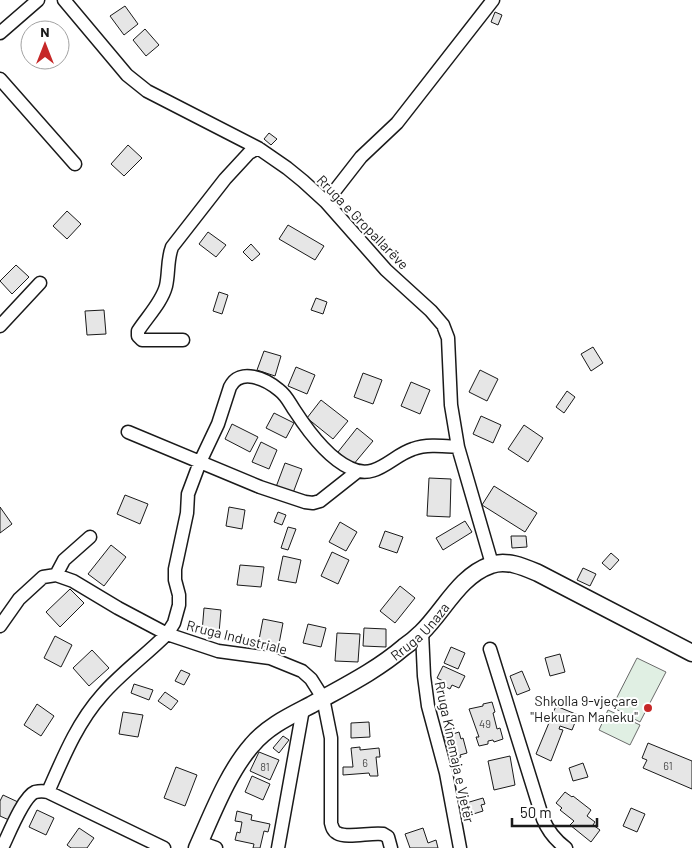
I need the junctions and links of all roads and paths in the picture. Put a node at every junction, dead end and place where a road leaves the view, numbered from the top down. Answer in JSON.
{"nodes":[{"id":1,"x":38,"y":0,"type":"edge"},
{"id":2,"x":64,"y":0,"type":"edge"},
{"id":3,"x":493,"y":0,"type":"edge"},
{"id":4,"x":0,"y":33,"type":"edge"},
{"id":5,"x":0,"y":79,"type":"edge"},
{"id":6,"x":258,"y":148,"type":"junction"},
{"id":7,"x":75,"y":164,"type":"dead end"},
{"id":8,"x":326,"y":202,"type":"junction"},
{"id":9,"x":40,"y":283,"type":"dead end"},
{"id":10,"x":0,"y":326,"type":"edge"},
{"id":11,"x":183,"y":340,"type":"dead end"},
{"id":12,"x":128,"y":432,"type":"dead end"},
{"id":13,"x":458,"y":447,"type":"junction"},
{"id":14,"x":200,"y":462,"type":"junction"},
{"id":15,"x":358,"y":471,"type":"junction"},
{"id":16,"x":90,"y":537,"type":"dead end"},
{"id":17,"x":492,"y":564,"type":"junction"},
{"id":18,"x":56,"y":575,"type":"junction"},
{"id":19,"x":0,"y":626,"type":"edge"},
{"id":20,"x":422,"y":632,"type":"junction"},
{"id":21,"x":167,"y":634,"type":"junction"},
{"id":22,"x":490,"y":649,"type":"dead end"},
{"id":23,"x":692,"y":653,"type":"edge"},
{"id":24,"x":323,"y":698,"type":"junction"},
{"id":25,"x":303,"y":709,"type":"junction"},
{"id":26,"x":48,"y":792,"type":"junction"},
{"id":27,"x":198,"y":845,"type":"edge"},
{"id":28,"x":2,"y":848,"type":"edge"},
{"id":29,"x":164,"y":848,"type":"edge"},
{"id":30,"x":216,"y":848,"type":"edge"},
{"id":31,"x":278,"y":848,"type":"edge"},
{"id":32,"x":391,"y":848,"type":"edge"},
{"id":33,"x":460,"y":848,"type":"edge"},
{"id":34,"x":566,"y":848,"type":"edge"}],
"edges":[{"from":1,"to":4,"type":"street"},
{"from":2,"to":6,"type":"street","name":"Rruga e Gropallarëve"},
{"from":3,"to":8,"type":"street"},
{"from":5,"to":7,"type":"street"},
{"from":6,"to":8,"type":"street","name":"Rruga e Gropallarëve"},
{"from":6,"to":11,"type":"street"},
{"from":8,"to":13,"type":"street","name":"Rruga e Gropallarëve"},
{"from":9,"to":10,"type":"street"},
{"from":12,"to":14,"type":"street"},
{"from":13,"to":15,"type":"street"},
{"from":13,"to":17,"type":"street","name":"Rruga e Gropallarëve"},
{"from":14,"to":15,"type":"street"},
{"from":14,"to":15,"type":"street"},
{"from":14,"to":21,"type":"street"},
{"from":16,"to":18,"type":"street"},
{"from":17,"to":20,"type":"main road","name":"Rruga Unaza"},
{"from":17,"to":23,"type":"main road"},
{"from":18,"to":19,"type":"street"},
{"from":18,"to":21,"type":"street","name":"Rruga Industriale"},
{"from":20,"to":24,"type":"main road","name":"Rruga Unaza"},
{"from":20,"to":33,"type":"street","name":"Rruga Kinemaja e Vjetër"},
{"from":21,"to":24,"type":"street","name":"Rruga Industriale"},
{"from":21,"to":26,"type":"street"},
{"from":22,"to":34,"type":"street"},
{"from":24,"to":25,"type":"main road","name":"Rruga Unaza"},
{"from":24,"to":32,"type":"street"},
{"from":25,"to":27,"type":"main road","name":"Rruga Unaza"},
{"from":25,"to":31,"type":"street"},
{"from":26,"to":28,"type":"street"},
{"from":26,"to":29,"type":"street"},
{"from":27,"to":30,"type":"street"}]}
